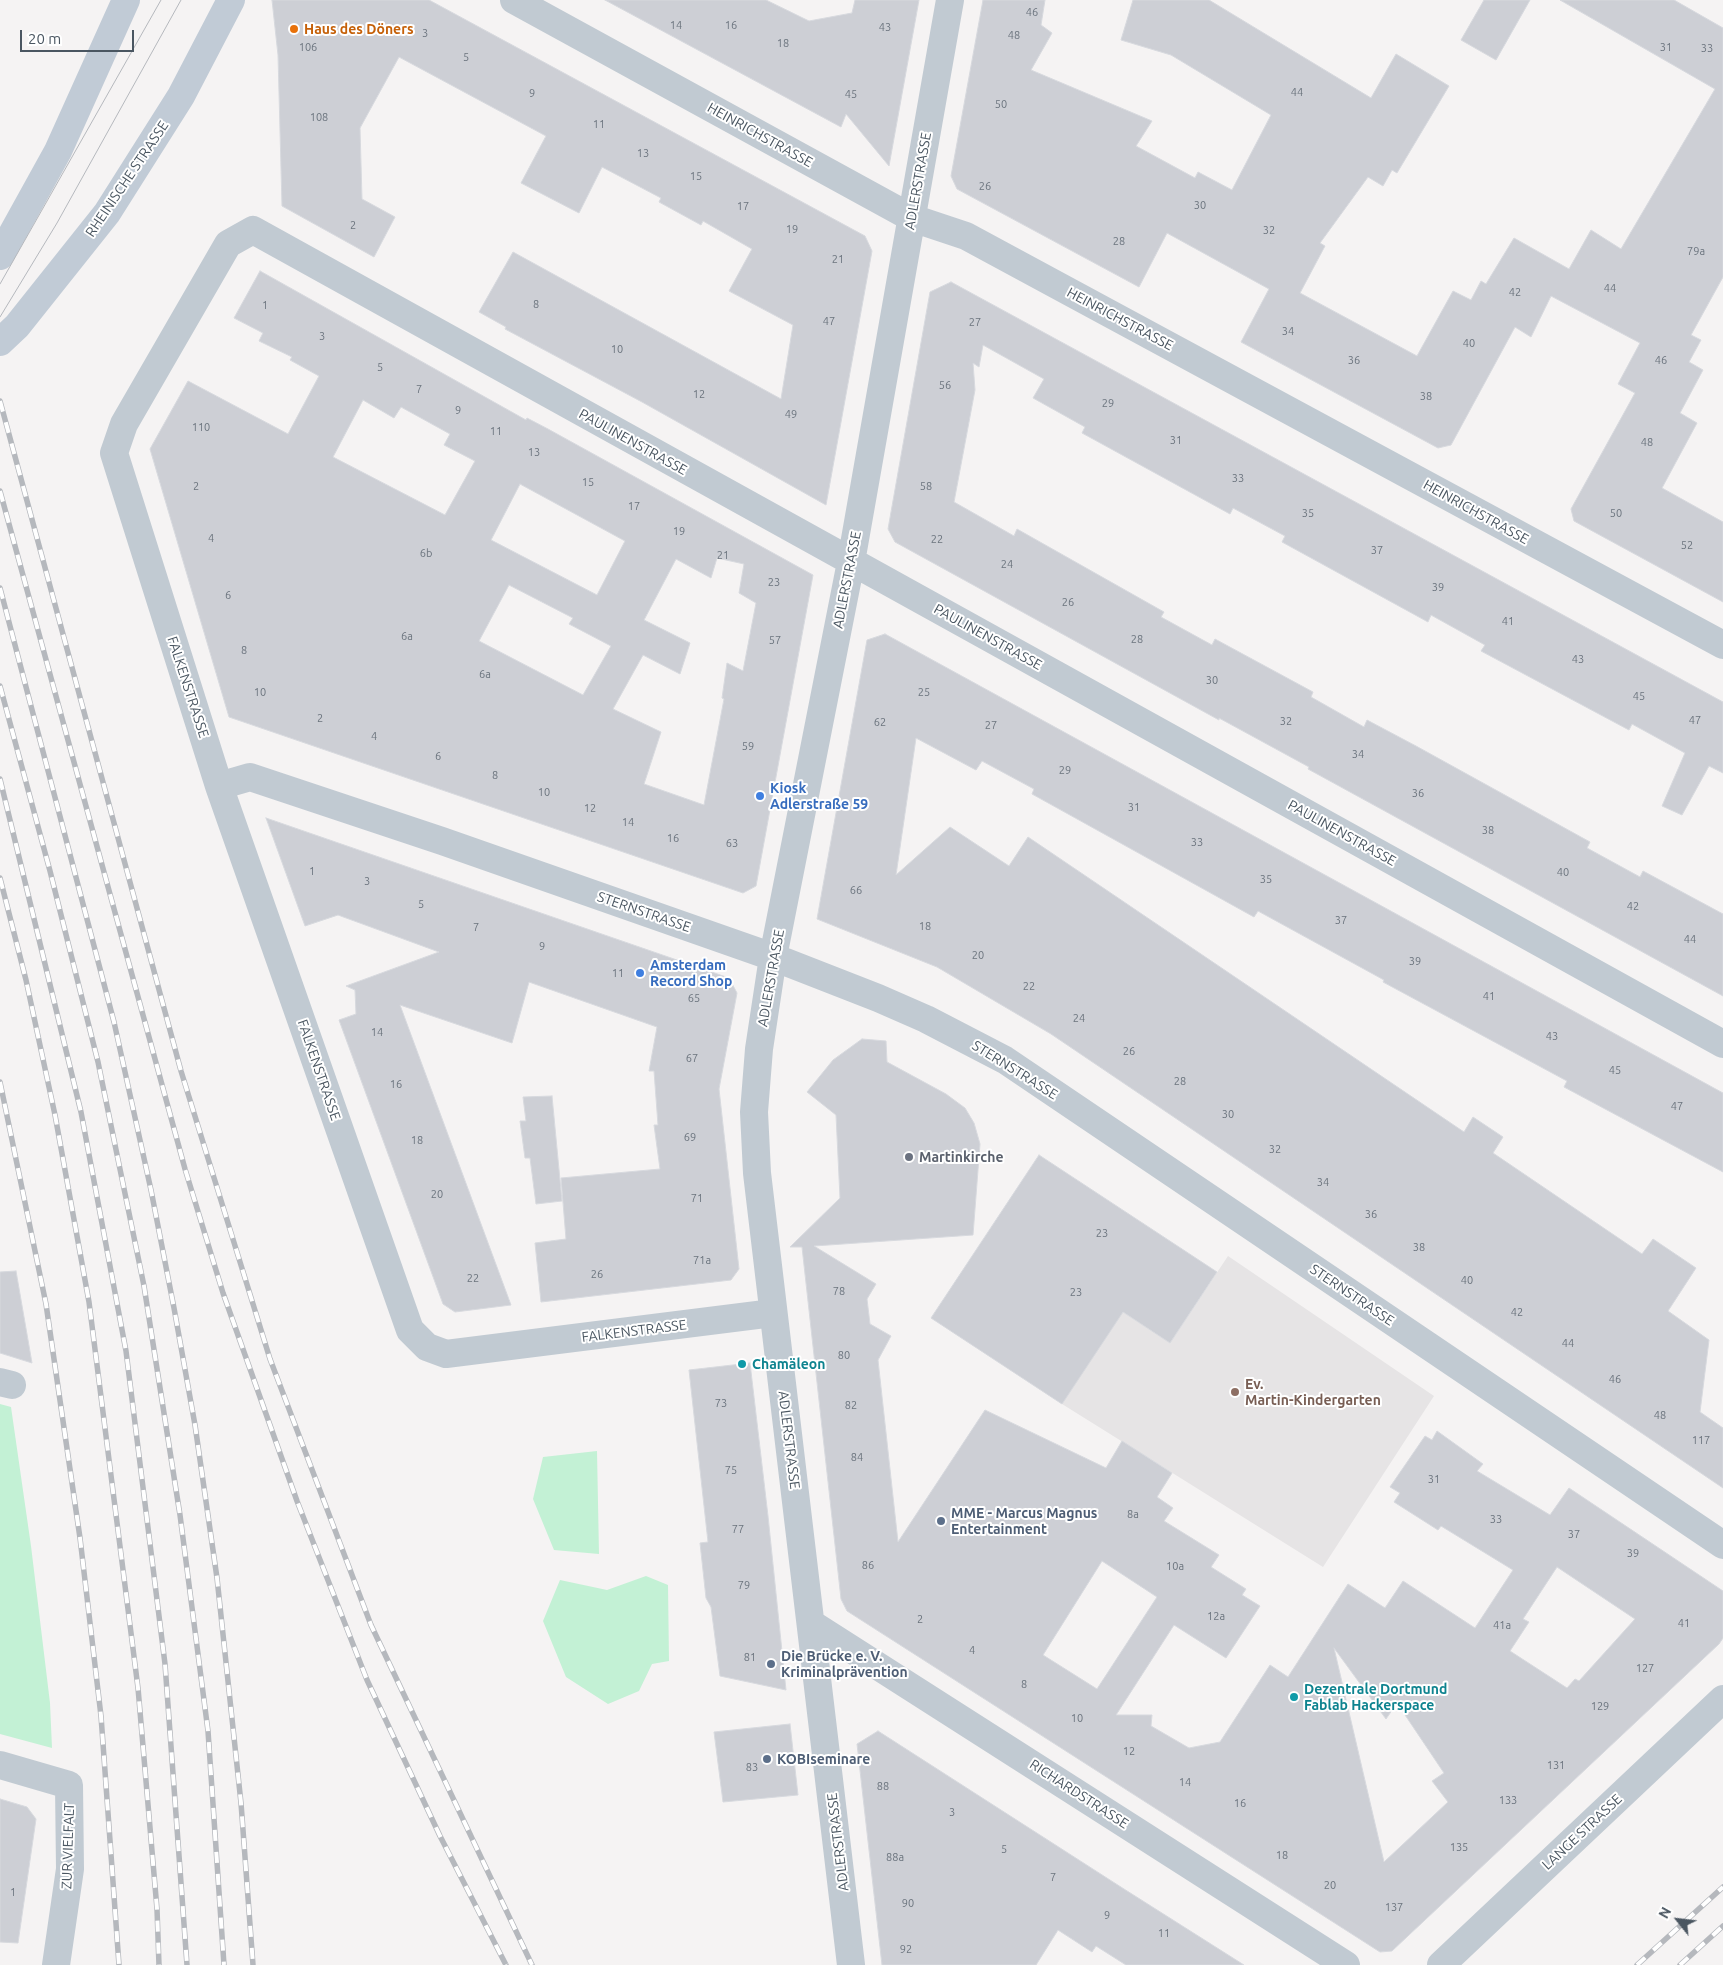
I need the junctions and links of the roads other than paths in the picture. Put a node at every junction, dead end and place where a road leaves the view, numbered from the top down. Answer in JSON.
{"nodes":[{"id":1,"x":126,"y":0,"type":"edge"},
{"id":2,"x":231,"y":0,"type":"edge"},
{"id":3,"x":514,"y":0,"type":"edge"},
{"id":4,"x":950,"y":0,"type":"edge"},
{"id":5,"x":912,"y":218,"type":"junction"},
{"id":6,"x":253,"y":230,"type":"joint"},
{"id":7,"x":0,"y":256,"type":"edge"},
{"id":8,"x":8,"y":334,"type":"edge"},
{"id":9,"x":852,"y":562,"type":"junction"},
{"id":10,"x":1723,"y":645,"type":"edge"},
{"id":11,"x":220,"y":786,"type":"junction"},
{"id":12,"x":773,"y":957,"type":"junction"},
{"id":13,"x":1723,"y":1044,"type":"edge"},
{"id":14,"x":773,"y":1313,"type":"junction"},
{"id":15,"x":1723,"y":1546,"type":"edge"},
{"id":16,"x":812,"y":1624,"type":"junction"},
{"id":17,"x":1723,"y":1699,"type":"edge"},
{"id":18,"x":0,"y":1765,"type":"edge"},
{"id":19,"x":56,"y":1965,"type":"edge"},
{"id":20,"x":852,"y":1965,"type":"edge"},
{"id":21,"x":1346,"y":1965,"type":"edge"},
{"id":22,"x":1440,"y":1965,"type":"edge"}],
"edges":[{"from":1,"to":7,"type":"main road"},
{"from":2,"to":8,"type":"main road","name":"RHEINISCHE STRASSE"},
{"from":3,"to":5,"type":"street","name":"HEINRICHSTRASSE"},
{"from":4,"to":5,"type":"street","name":"ADLERSTRASSE"},
{"from":5,"to":9,"type":"street","name":"ADLERSTRASSE"},
{"from":5,"to":10,"type":"street","name":"HEINRICHSTRASSE"},
{"from":6,"to":9,"type":"street","name":"PAULINENSTRASSE"},
{"from":6,"to":11,"type":"street","name":"FALKENSTRASSE"},
{"from":9,"to":12,"type":"street","name":"ADLERSTRASSE"},
{"from":9,"to":13,"type":"street","name":"PAULINENSTRASSE"},
{"from":11,"to":12,"type":"street","name":"STERNSTRASSE"},
{"from":11,"to":14,"type":"street","name":"FALKENSTRASSE"},
{"from":12,"to":14,"type":"street","name":"ADLERSTRASSE"},
{"from":12,"to":15,"type":"street","name":"STERNSTRASSE"},
{"from":14,"to":16,"type":"street","name":"ADLERSTRASSE"},
{"from":16,"to":20,"type":"street","name":"ADLERSTRASSE"},
{"from":16,"to":21,"type":"street","name":"RICHARDSTRASSE"},
{"from":17,"to":22,"type":"street","name":"LANGE STRASSE"},
{"from":18,"to":19,"type":"street","name":"ZUR VIELFALT"}]}
